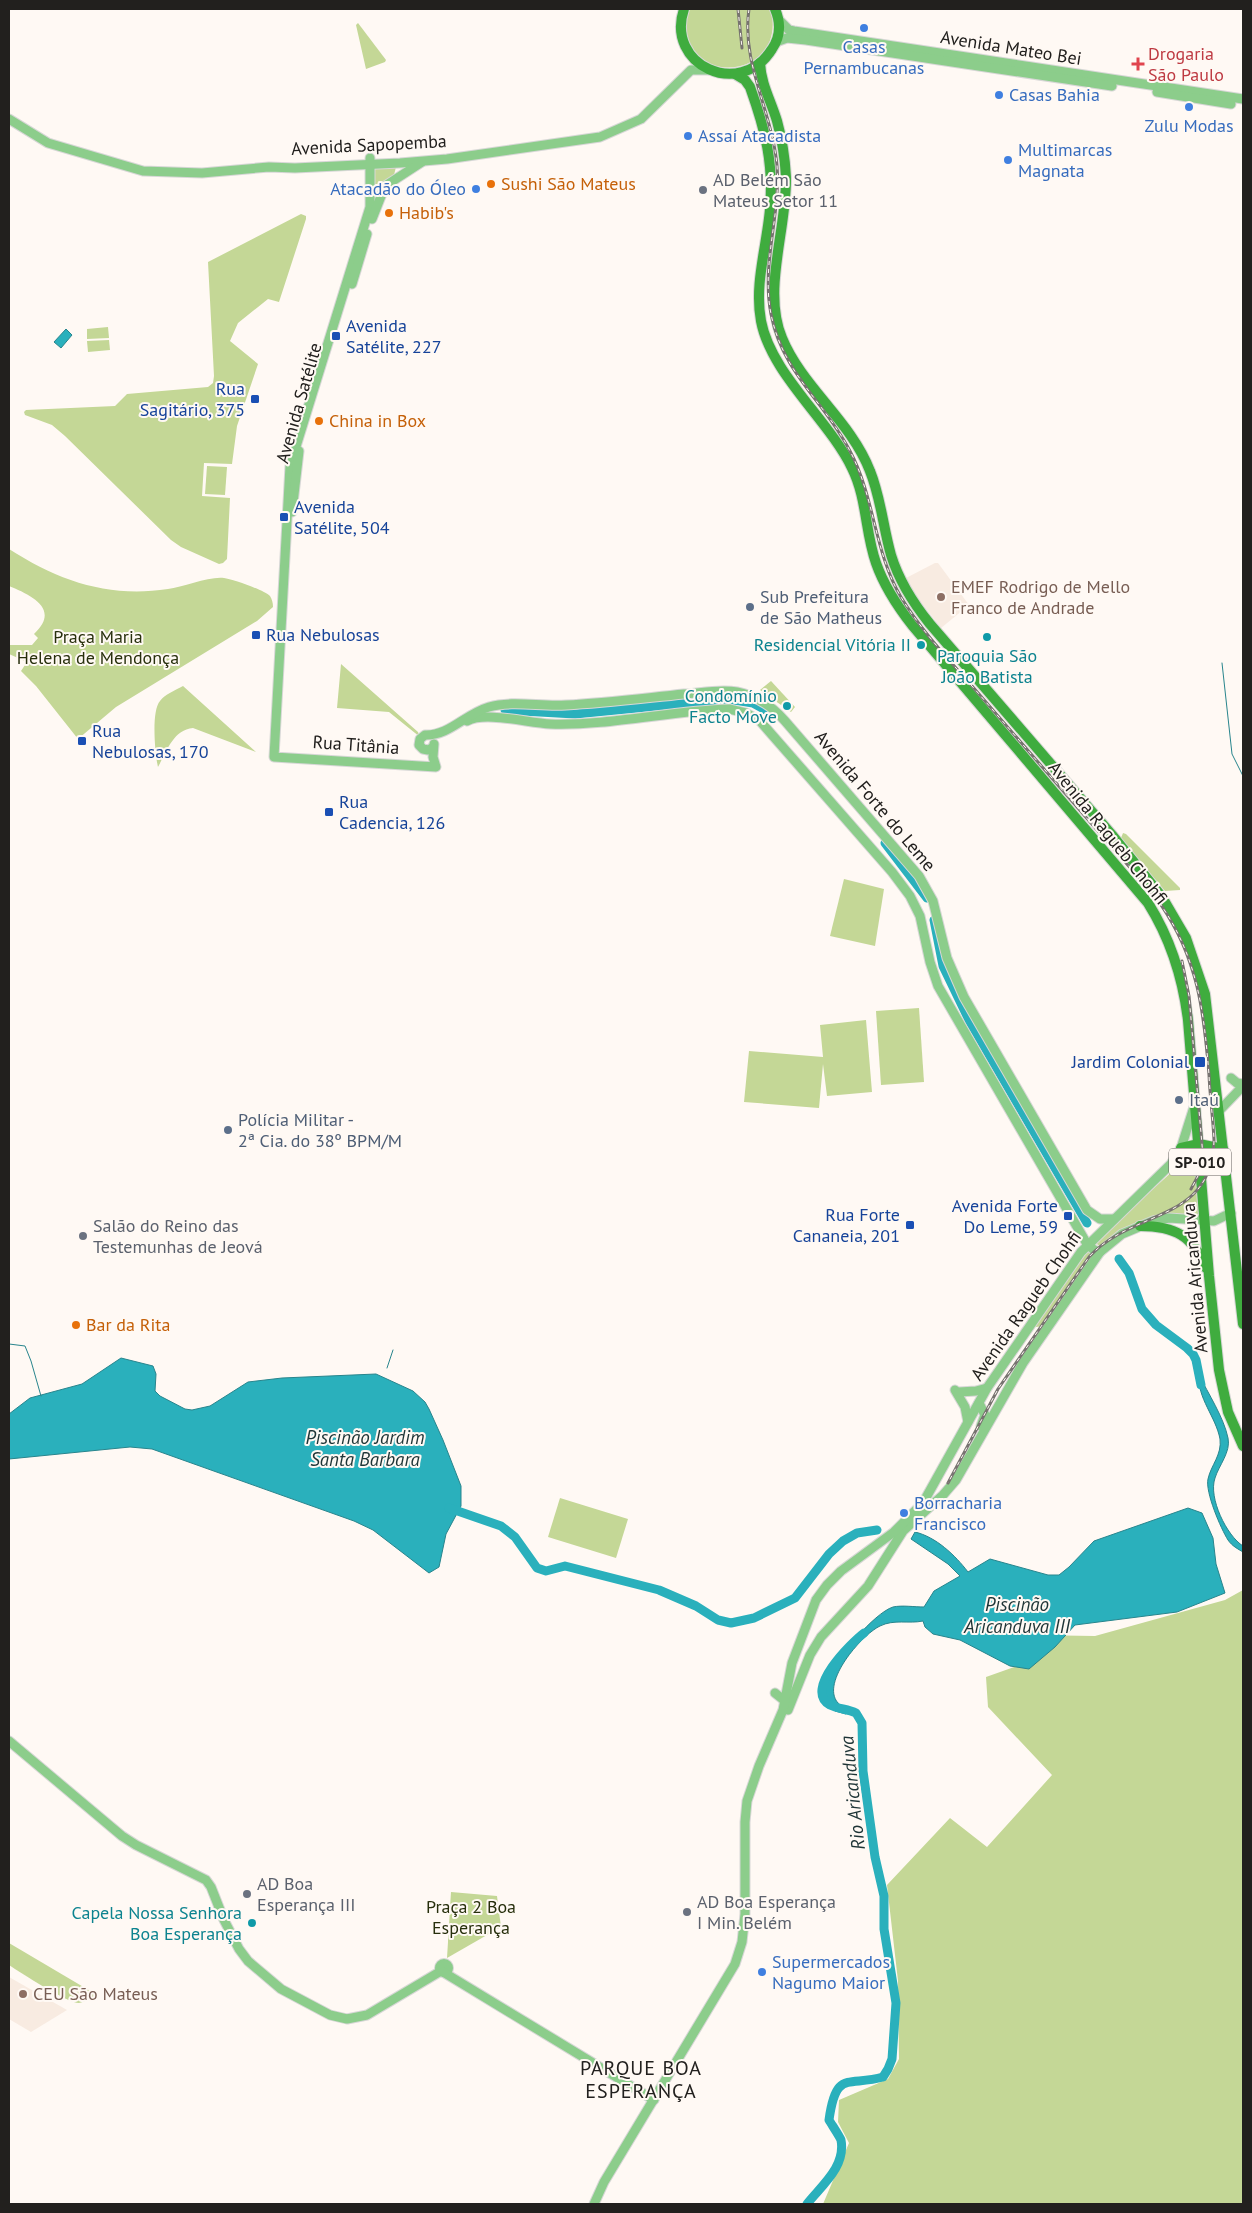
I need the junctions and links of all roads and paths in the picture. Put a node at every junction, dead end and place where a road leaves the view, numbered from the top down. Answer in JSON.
{"nodes":[{"id":1,"x":684,"y":9,"type":"edge"},
{"id":2,"x":775,"y":9,"type":"edge"},
{"id":3,"x":779,"y":20,"type":"junction"},
{"id":4,"x":776,"y":42,"type":"junction"},
{"id":5,"x":691,"y":54,"type":"junction"},
{"id":6,"x":760,"y":63,"type":"junction"},
{"id":7,"x":710,"y":70,"type":"junction"},
{"id":8,"x":736,"y":74,"type":"junction"},
{"id":9,"x":1243,"y":99,"type":"edge"},
{"id":10,"x":1243,"y":105,"type":"edge"},
{"id":11,"x":9,"y":119,"type":"edge"},
{"id":12,"x":637,"y":121,"type":"junction"},
{"id":13,"x":456,"y":156,"type":"junction"},
{"id":14,"x":400,"y":160,"type":"junction"},
{"id":15,"x":371,"y":161,"type":"junction"},
{"id":16,"x":424,"y":161,"type":"junction"},
{"id":17,"x":397,"y":178,"type":"junction"},
{"id":18,"x":385,"y":186,"type":"junction"},
{"id":19,"x":371,"y":189,"type":"junction"},
{"id":20,"x":809,"y":381,"type":"junction"},
{"id":21,"x":794,"y":384,"type":"junction"},
{"id":22,"x":801,"y":394,"type":"junction"},
{"id":23,"x":902,"y":581,"type":"junction"},
{"id":24,"x":887,"y":587,"type":"junction"},
{"id":25,"x":278,"y":702,"type":"junction"},
{"id":26,"x":431,"y":745,"type":"junction"},
{"id":27,"x":274,"y":756,"type":"joint"},
{"id":28,"x":426,"y":766,"type":"junction"},
{"id":29,"x":1231,"y":1078,"type":"dead end"},
{"id":30,"x":1243,"y":1085,"type":"edge"},
{"id":31,"x":1195,"y":1103,"type":"junction"},
{"id":32,"x":1218,"y":1112,"type":"junction"},
{"id":33,"x":1199,"y":1144,"type":"junction"},
{"id":34,"x":1181,"y":1148,"type":"junction"},
{"id":35,"x":1222,"y":1149,"type":"junction"},
{"id":36,"x":1231,"y":1213,"type":"junction"},
{"id":37,"x":1114,"y":1219,"type":"junction"},
{"id":38,"x":1206,"y":1221,"type":"junction"},
{"id":39,"x":1140,"y":1226,"type":"junction"},
{"id":40,"x":1078,"y":1228,"type":"junction"},
{"id":41,"x":1087,"y":1244,"type":"junction"},
{"id":42,"x":1081,"y":1252,"type":"junction"},
{"id":43,"x":1100,"y":1252,"type":"junction"},
{"id":44,"x":1209,"y":1276,"type":"junction"},
{"id":45,"x":1243,"y":1324,"type":"edge"},
{"id":46,"x":987,"y":1388,"type":"junction"},
{"id":47,"x":979,"y":1402,"type":"junction"},
{"id":48,"x":968,"y":1422,"type":"junction"},
{"id":49,"x":1243,"y":1446,"type":"edge"},
{"id":50,"x":960,"y":1474,"type":"junction"},
{"id":51,"x":939,"y":1476,"type":"junction"},
{"id":52,"x":953,"y":1483,"type":"junction"},
{"id":53,"x":775,"y":1693,"type":"dead end"},
{"id":54,"x":785,"y":1701,"type":"junction"},
{"id":55,"x":9,"y":1741,"type":"edge"},
{"id":56,"x":654,"y":2100,"type":"junction"},
{"id":57,"x":594,"y":2204,"type":"edge"},
{"id":58,"x":600,"y":2204,"type":"edge"}],
"edges":[{"from":1,"to":5,"type":"highway"},
{"from":2,"to":3,"type":"highway"},
{"from":3,"to":4,"type":"highway"},
{"from":3,"to":9,"type":"main road","name":"Avenida Mateo Bei"},
{"from":4,"to":6,"type":"highway"},
{"from":4,"to":10,"type":"main road","name":"Avenida Mateo Bei"},
{"from":5,"to":7,"type":"highway"},
{"from":5,"to":12,"type":"main road","name":"Avenida Sapopemba"},
{"from":6,"to":8,"type":"highway"},
{"from":6,"to":20,"type":"highway","name":"Avenida Ragueb Chohfi"},
{"from":7,"to":8,"type":"highway"},
{"from":7,"to":12,"type":"main road","name":"Avenida Sapopemba"},
{"from":8,"to":21,"type":"highway","name":"Avenida Ragueb Chohfi"},
{"from":11,"to":15,"type":"main road","name":"Avenida Sapopemba"},
{"from":12,"to":13,"type":"main road","name":"Avenida Sapopemba"},
{"from":13,"to":14,"type":"main road","name":"Avenida Sapopemba"},
{"from":13,"to":16,"type":"main road","name":"Avenida Sapopemba"},
{"from":14,"to":15,"type":"main road","name":"Avenida Sapopemba"},
{"from":14,"to":16,"type":"main road","name":"Avenida Sapopemba"},
{"from":14,"to":17,"type":"main road"},
{"from":15,"to":19,"type":"main road","name":"Avenida Satélite"},
{"from":16,"to":17,"type":"main road"},
{"from":17,"to":18,"type":"main road"},
{"from":18,"to":19,"type":"main road"},
{"from":18,"to":25,"type":"main road","name":"Avenida Satélite"},
{"from":19,"to":25,"type":"main road","name":"Avenida Satélite"},
{"from":20,"to":21,"type":"highway"},
{"from":20,"to":22,"type":"highway"},
{"from":20,"to":23,"type":"highway","name":"Avenida Ragueb Chohfi"},
{"from":21,"to":22,"type":"highway","name":"Avenida Ragueb Chohfi"},
{"from":22,"to":24,"type":"highway","name":"Avenida Ragueb Chohfi"},
{"from":23,"to":24,"type":"highway"},
{"from":23,"to":24,"type":"highway"},
{"from":23,"to":32,"type":"highway","name":"Avenida Ragueb Chohfi"},
{"from":24,"to":31,"type":"highway","name":"Avenida Ragueb Chohfi"},
{"from":25,"to":27,"type":"main road","name":"Avenida Satélite"},
{"from":26,"to":28,"type":"main road"},
{"from":26,"to":28,"type":"main road","name":"Rua Titânia"},
{"from":26,"to":37,"type":"main road","name":"Avenida Forte do Leme"},
{"from":26,"to":40,"type":"main road","name":"Avenida Forte do Leme"},
{"from":27,"to":28,"type":"main road","name":"Rua Titânia"},
{"from":29,"to":30,"type":"main road"},
{"from":30,"to":32,"type":"main road"},
{"from":31,"to":33,"type":"highway","name":"Avenida Aricanduva","number":"SP-010"},
{"from":31,"to":34,"type":"main road","name":"Avenida Ragueb Chohfi"},
{"from":32,"to":35,"type":"highway","number":"SP-010"},
{"from":33,"to":34,"type":"highway"},
{"from":33,"to":35,"type":"highway"},
{"from":33,"to":38,"type":"highway","name":"Avenida Aricanduva","number":"SP-010"},
{"from":34,"to":37,"type":"main road","name":"Avenida Ragueb Chohfi"},
{"from":35,"to":36,"type":"highway","number":"SP-010"},
{"from":36,"to":38,"type":"main road","name":"Avenida Ragueb Chohfi"},
{"from":36,"to":45,"type":"highway","number":"SP-010"},
{"from":37,"to":41,"type":"main road","name":"Avenida Ragueb Chohfi"},
{"from":38,"to":39,"type":"main road","name":"Avenida Ragueb Chohfi"},
{"from":38,"to":44,"type":"highway","name":"Avenida Aricanduva","number":"SP-010"},
{"from":39,"to":43,"type":"main road","name":"Avenida Ragueb Chohfi"},
{"from":39,"to":44,"type":"highway"},
{"from":40,"to":41,"type":"main road","name":"Avenida Forte do Leme"},
{"from":40,"to":42,"type":"main road"},
{"from":41,"to":42,"type":"main road","name":"Avenida Ragueb Chohfi"},
{"from":41,"to":43,"type":"main road"},
{"from":42,"to":46,"type":"main road","name":"Avenida Ragueb Chohfi"},
{"from":43,"to":50,"type":"main road","name":"Avenida Ragueb Chohfi"},
{"from":44,"to":49,"type":"highway","name":"Avenida Aricanduva","number":"SP-010"},
{"from":46,"to":47,"type":"main road","name":"Avenida Ragueb Chohfi"},
{"from":46,"to":48,"type":"main road"},
{"from":47,"to":48,"type":"main road","name":"Avenida Ragueb Chohfi"},
{"from":47,"to":50,"type":"main road"},
{"from":48,"to":51,"type":"main road","name":"Avenida Ragueb Chohfi"},
{"from":50,"to":52,"type":"main road","name":"Avenida Ragueb Chohfi"},
{"from":51,"to":52,"type":"main road"},
{"from":51,"to":54,"type":"main road","name":"Avenida Ragueb Chohfi"},
{"from":52,"to":58,"type":"main road","name":"Avenida Ragueb Chohfi"},
{"from":53,"to":54,"type":"main road"},
{"from":54,"to":56,"type":"main road","name":"Avenida Ragueb Chohfi"},
{"from":55,"to":56,"type":"main road"},
{"from":56,"to":57,"type":"main road","name":"Avenida Ragueb Chohfi"}]}
